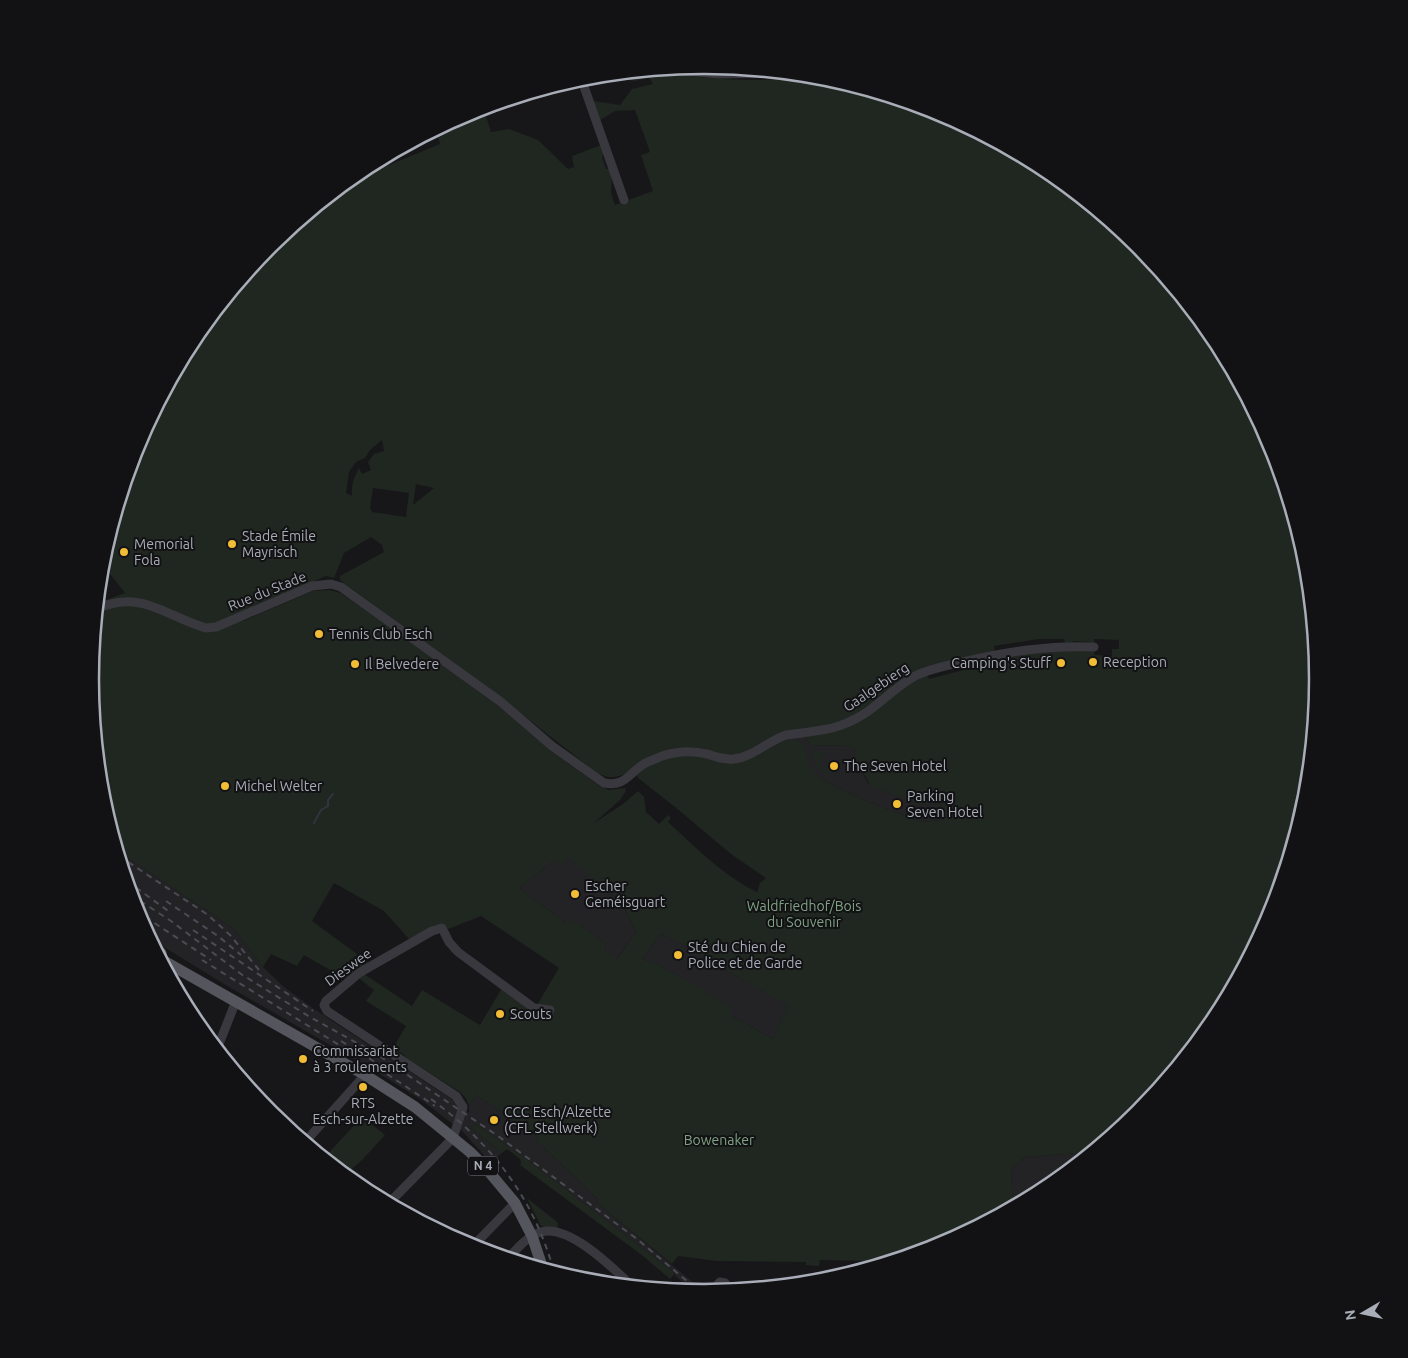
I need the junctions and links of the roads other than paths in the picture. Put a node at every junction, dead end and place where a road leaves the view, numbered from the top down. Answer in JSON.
{"nodes":[{"id":1,"x":584,"y":86,"type":"edge"},
{"id":2,"x":624,"y":200,"type":"dead end"},
{"id":3,"x":103,"y":606,"type":"edge"},
{"id":4,"x":1094,"y":648,"type":"dead end"},
{"id":5,"x":627,"y":778,"type":"joint"},
{"id":6,"x":172,"y":967,"type":"edge"},
{"id":7,"x":177,"y":977,"type":"edge"},
{"id":8,"x":221,"y":994,"type":"junction"},
{"id":9,"x":236,"y":1000,"type":"junction"},
{"id":10,"x":550,"y":1010,"type":"dead end"},
{"id":11,"x":220,"y":1041,"type":"edge"},
{"id":12,"x":365,"y":1075,"type":"junction"},
{"id":13,"x":309,"y":1137,"type":"edge"},
{"id":14,"x":453,"y":1138,"type":"junction"},
{"id":15,"x":394,"y":1199,"type":"edge"},
{"id":16,"x":515,"y":1203,"type":"junction"},
{"id":17,"x":532,"y":1236,"type":"junction"},
{"id":18,"x":478,"y":1240,"type":"edge"},
{"id":19,"x":513,"y":1253,"type":"edge"},
{"id":20,"x":540,"y":1262,"type":"edge"},
{"id":21,"x":623,"y":1279,"type":"edge"}],
"edges":[{"from":1,"to":2,"type":"street"},
{"from":3,"to":5,"type":"street","name":"Rue du Stade"},
{"from":4,"to":5,"type":"street","name":"Gaalgebierg"},
{"from":6,"to":8,"type":"main road","number":"N 4"},
{"from":7,"to":8,"type":"main road","number":"N 4"},
{"from":8,"to":9,"type":"main road","number":"N 4"},
{"from":9,"to":11,"type":"street"},
{"from":9,"to":12,"type":"main road","number":"N 4"},
{"from":10,"to":14,"type":"street","name":"Dieswee"},
{"from":12,"to":13,"type":"street"},
{"from":12,"to":14,"type":"main road","number":"N 4"},
{"from":14,"to":15,"type":"street"},
{"from":14,"to":16,"type":"main road","number":"N 4"},
{"from":16,"to":17,"type":"main road","number":"N 4"},
{"from":16,"to":18,"type":"street"},
{"from":17,"to":19,"type":"street"},
{"from":17,"to":20,"type":"main road","number":"N 4"},
{"from":17,"to":21,"type":"street"}]}
